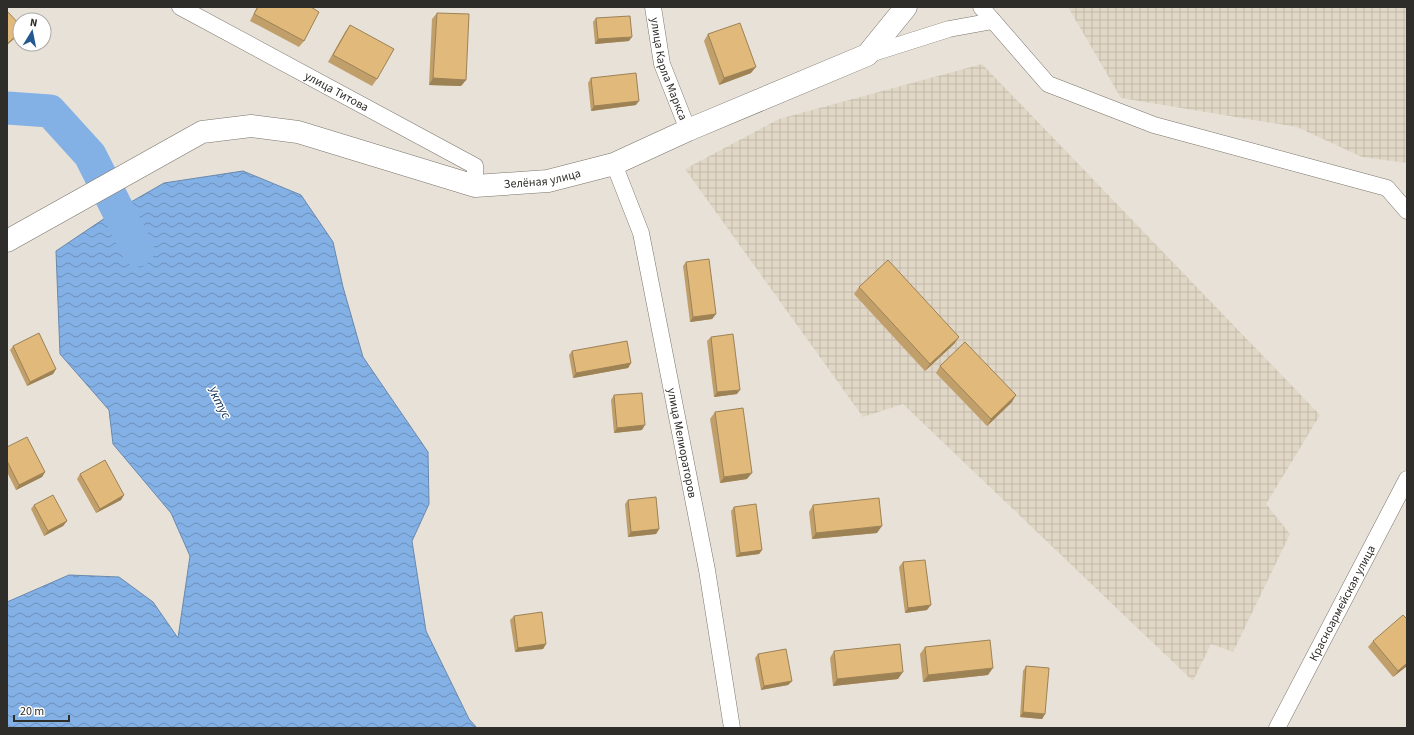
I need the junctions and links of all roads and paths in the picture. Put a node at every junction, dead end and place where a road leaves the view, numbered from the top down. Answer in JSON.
{"nodes":[{"id":1,"x":180,"y":7,"type":"edge"},
{"id":2,"x":653,"y":7,"type":"edge"},
{"id":3,"x":906,"y":7,"type":"edge"},
{"id":4,"x":980,"y":7,"type":"edge"},
{"id":5,"x":993,"y":21,"type":"junction"},
{"id":6,"x":867,"y":55,"type":"junction"},
{"id":7,"x":688,"y":130,"type":"junction"},
{"id":8,"x":614,"y":164,"type":"junction"},
{"id":9,"x":475,"y":186,"type":"junction"},
{"id":10,"x":1407,"y":211,"type":"edge"},
{"id":11,"x":7,"y":241,"type":"edge"},
{"id":12,"x":1407,"y":479,"type":"edge"},
{"id":13,"x":732,"y":728,"type":"edge"},
{"id":14,"x":1277,"y":728,"type":"edge"}],
"edges":[{"from":1,"to":9,"type":"street","name":"улица Титова"},
{"from":2,"to":7,"type":"street","name":"улица Карла Маркса"},
{"from":3,"to":6,"type":"street"},
{"from":4,"to":5,"type":"street"},
{"from":5,"to":6,"type":"street"},
{"from":5,"to":10,"type":"street"},
{"from":6,"to":7,"type":"street","name":"Зелёная улица"},
{"from":7,"to":8,"type":"street","name":"Зелёная улица"},
{"from":8,"to":9,"type":"street","name":"Зелёная улица"},
{"from":8,"to":13,"type":"street","name":"улица Мелиораторов"},
{"from":9,"to":11,"type":"street","name":"Зелёная улица"},
{"from":12,"to":14,"type":"street","name":"Красноармейская улица"}]}
